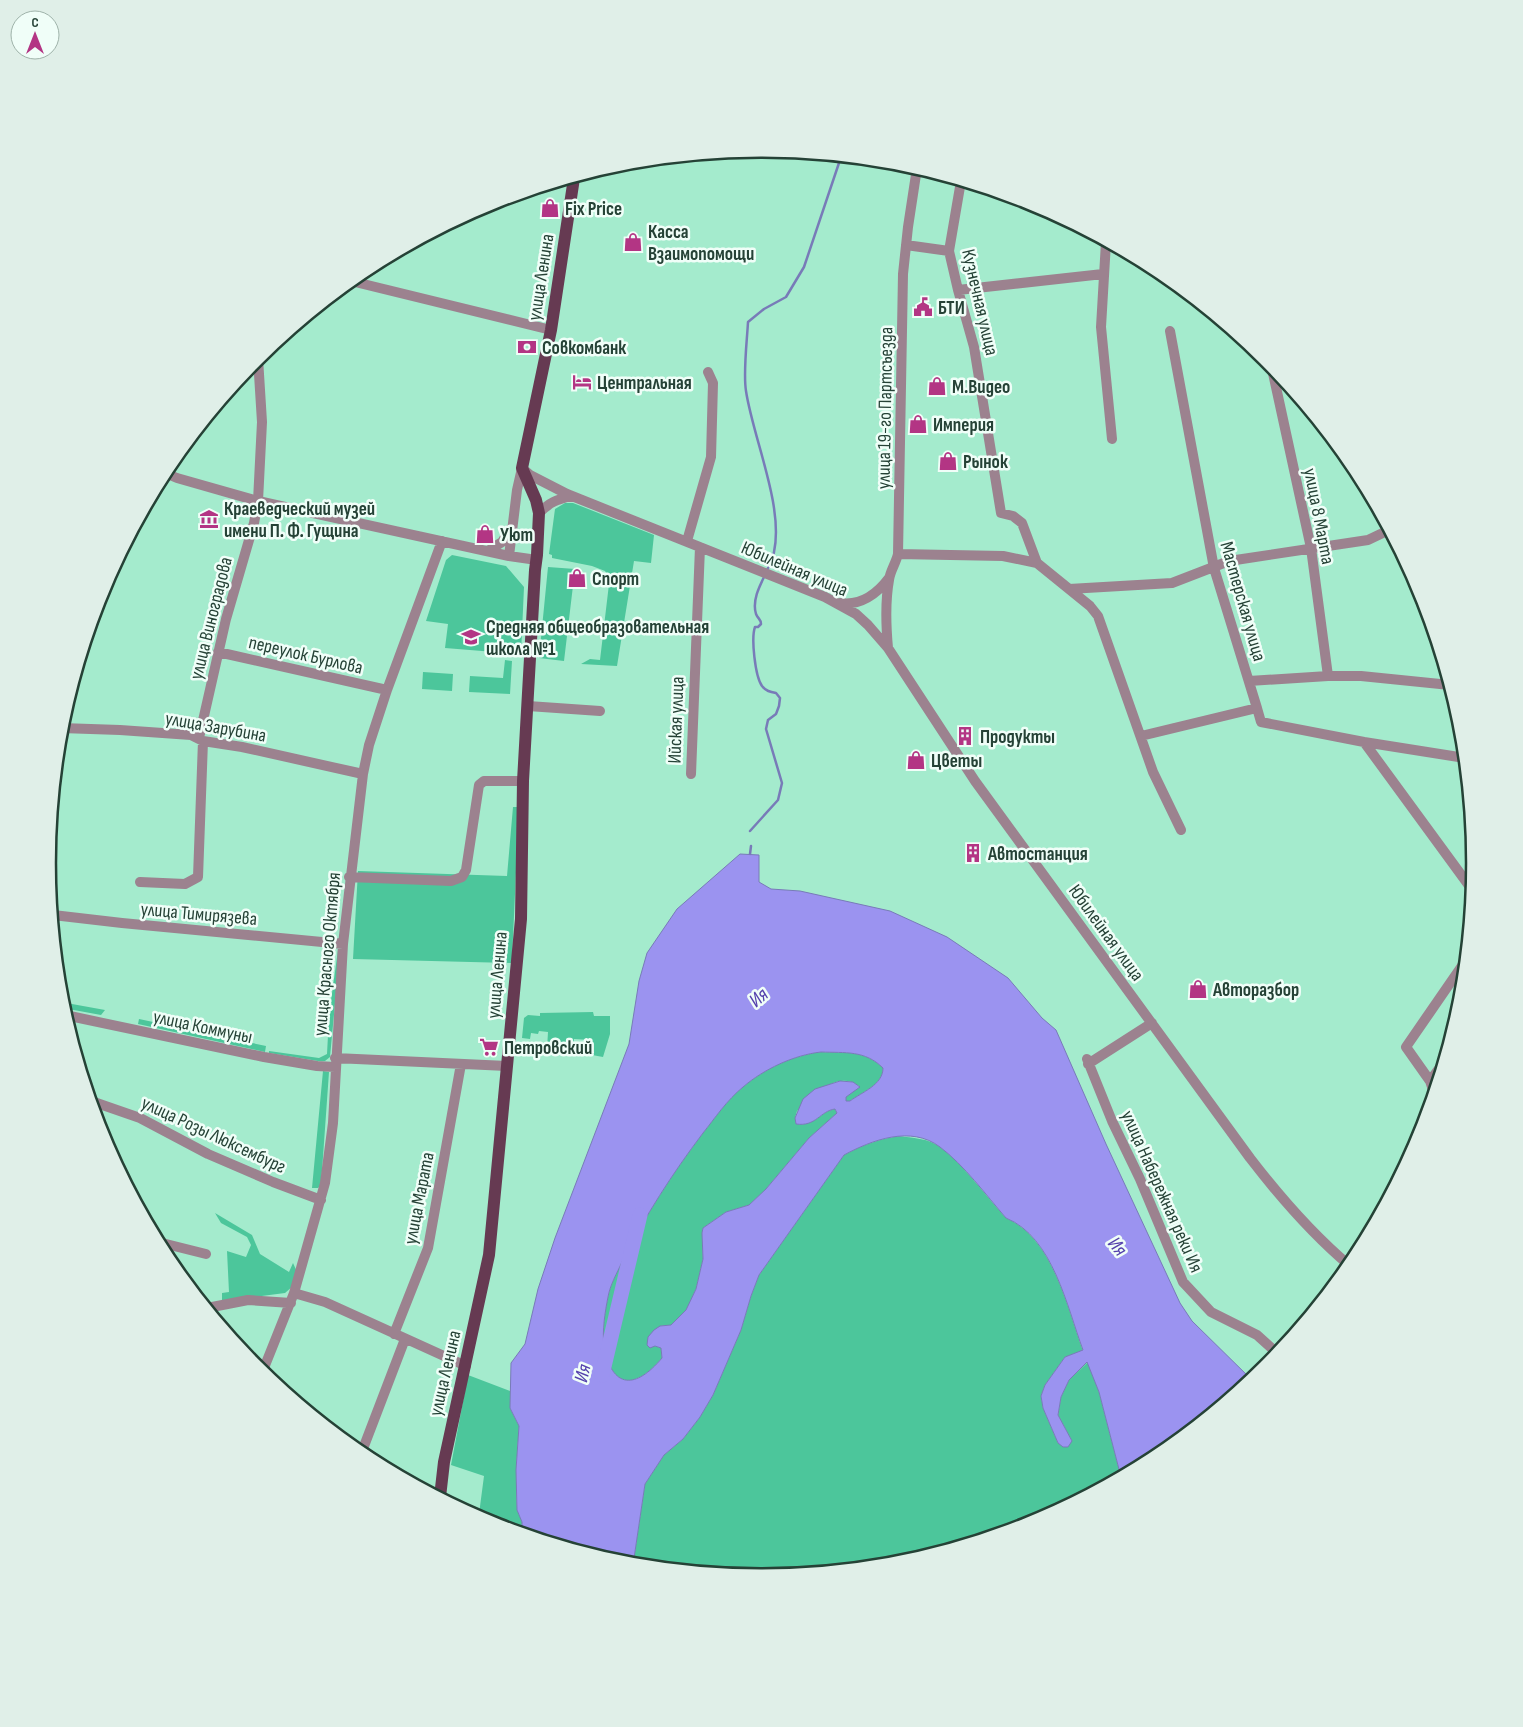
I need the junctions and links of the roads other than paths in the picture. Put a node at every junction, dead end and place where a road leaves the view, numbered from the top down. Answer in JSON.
{"nodes":[{"id":1,"x":916,"y":176,"type":"edge"},
{"id":2,"x":573,"y":184,"type":"edge"},
{"id":3,"x":960,"y":187,"type":"edge"},
{"id":4,"x":906,"y":245,"type":"junction"},
{"id":5,"x":1107,"y":249,"type":"edge"},
{"id":6,"x":949,"y":251,"type":"junction"},
{"id":7,"x":1104,"y":274,"type":"junction"},
{"id":8,"x":361,"y":283,"type":"edge"},
{"id":9,"x":958,"y":290,"type":"junction"},
{"id":10,"x":551,"y":330,"type":"junction"},
{"id":11,"x":1170,"y":332,"type":"dead end"},
{"id":12,"x":259,"y":369,"type":"edge"},
{"id":13,"x":708,"y":372,"type":"dead end"},
{"id":14,"x":1274,"y":380,"type":"edge"},
{"id":15,"x":1112,"y":439,"type":"dead end"},
{"id":16,"x":522,"y":468,"type":"junction"},
{"id":17,"x":172,"y":476,"type":"edge"},
{"id":18,"x":571,"y":496,"type":"junction"},
{"id":19,"x":516,"y":498,"type":"junction"},
{"id":20,"x":536,"y":500,"type":"junction"},
{"id":21,"x":258,"y":501,"type":"junction"},
{"id":22,"x":539,"y":513,"type":"junction"},
{"id":23,"x":512,"y":527,"type":"junction"},
{"id":24,"x":1384,"y":533,"type":"edge"},
{"id":25,"x":442,"y":541,"type":"junction"},
{"id":26,"x":687,"y":541,"type":"junction"},
{"id":27,"x":700,"y":547,"type":"junction"},
{"id":28,"x":1311,"y":548,"type":"junction"},
{"id":29,"x":488,"y":551,"type":"junction"},
{"id":30,"x":898,"y":554,"type":"junction"},
{"id":31,"x":509,"y":556,"type":"junction"},
{"id":32,"x":1037,"y":563,"type":"junction"},
{"id":33,"x":536,"y":565,"type":"junction"},
{"id":34,"x":1214,"y":568,"type":"junction"},
{"id":35,"x":889,"y":578,"type":"junction"},
{"id":36,"x":1069,"y":589,"type":"junction"},
{"id":37,"x":834,"y":602,"type":"junction"},
{"id":38,"x":888,"y":648,"type":"junction"},
{"id":39,"x":218,"y":652,"type":"junction"},
{"id":40,"x":1328,"y":676,"type":"junction"},
{"id":41,"x":1249,"y":680,"type":"junction"},
{"id":42,"x":1444,"y":684,"type":"edge"},
{"id":43,"x":387,"y":690,"type":"junction"},
{"id":44,"x":528,"y":706,"type":"junction"},
{"id":45,"x":1257,"y":708,"type":"junction"},
{"id":46,"x":600,"y":711,"type":"dead end"},
{"id":47,"x":70,"y":728,"type":"edge"},
{"id":48,"x":1141,"y":736,"type":"junction"},
{"id":49,"x":201,"y":740,"type":"junction"},
{"id":50,"x":1364,"y":742,"type":"junction"},
{"id":51,"x":1459,"y":757,"type":"edge"},
{"id":52,"x":363,"y":774,"type":"junction"},
{"id":53,"x":690,"y":774,"type":"dead end"},
{"id":54,"x":523,"y":781,"type":"junction"},
{"id":55,"x":1181,"y":830,"type":"dead end"},
{"id":56,"x":350,"y":877,"type":"junction"},
{"id":57,"x":140,"y":882,"type":"dead end"},
{"id":58,"x":1466,"y":882,"type":"edge"},
{"id":59,"x":58,"y":916,"type":"edge"},
{"id":60,"x":343,"y":944,"type":"junction"},
{"id":61,"x":1458,"y":971,"type":"edge"},
{"id":62,"x":74,"y":1017,"type":"edge"},
{"id":63,"x":1152,"y":1023,"type":"junction"},
{"id":64,"x":335,"y":1063,"type":"junction"},
{"id":65,"x":461,"y":1064,"type":"junction"},
{"id":66,"x":507,"y":1066,"type":"junction"},
{"id":67,"x":1433,"y":1077,"type":"edge"},
{"id":68,"x":1430,"y":1081,"type":"junction"},
{"id":69,"x":1431,"y":1084,"type":"edge"},
{"id":70,"x":99,"y":1104,"type":"edge"},
{"id":71,"x":322,"y":1200,"type":"junction"},
{"id":72,"x":169,"y":1245,"type":"edge"},
{"id":73,"x":206,"y":1254,"type":"dead end"},
{"id":74,"x":1344,"y":1260,"type":"edge"},
{"id":75,"x":292,"y":1298,"type":"junction"},
{"id":76,"x":213,"y":1307,"type":"edge"},
{"id":77,"x":394,"y":1334,"type":"junction"},
{"id":78,"x":405,"y":1339,"type":"junction"},
{"id":79,"x":1274,"y":1348,"type":"edge"},
{"id":80,"x":265,"y":1364,"type":"edge"},
{"id":81,"x":466,"y":1366,"type":"junction"},
{"id":82,"x":364,"y":1446,"type":"edge"},
{"id":83,"x":441,"y":1491,"type":"edge"}],
"edges":[{"from":1,"to":4,"type":"street","name":"улица 19-го Партсъезда"},
{"from":2,"to":10,"type":"main road","name":"улица Ленина"},
{"from":3,"to":6,"type":"street","name":"Кузнечная улица"},
{"from":4,"to":6,"type":"street"},
{"from":4,"to":30,"type":"street","name":"улица 19-го Партсъезда"},
{"from":5,"to":7,"type":"street"},
{"from":6,"to":9,"type":"street","name":"Кузнечная улица"},
{"from":7,"to":9,"type":"street"},
{"from":7,"to":15,"type":"street"},
{"from":8,"to":10,"type":"street"},
{"from":9,"to":32,"type":"street","name":"Кузнечная улица"},
{"from":10,"to":16,"type":"main road","name":"улица Ленина"},
{"from":11,"to":34,"type":"street","name":"Мастерская улица"},
{"from":12,"to":21,"type":"street","name":"улица Виноградова"},
{"from":13,"to":26,"type":"street"},
{"from":14,"to":28,"type":"street","name":"улица 8 Марта"},
{"from":16,"to":18,"type":"street","name":"Юбилейная улица"},
{"from":16,"to":19,"type":"street"},
{"from":16,"to":20,"type":"main road","name":"улица Ленина"},
{"from":17,"to":21,"type":"street"},
{"from":18,"to":22,"type":"street"},
{"from":18,"to":26,"type":"street","name":"Юбилейная улица"},
{"from":19,"to":20,"type":"street"},
{"from":19,"to":23,"type":"street"},
{"from":20,"to":22,"type":"main road","name":"улица Ленина"},
{"from":21,"to":25,"type":"street"},
{"from":21,"to":39,"type":"street","name":"улица Виноградова"},
{"from":22,"to":33,"type":"main road","name":"улица Ленина"},
{"from":23,"to":29,"type":"street"},
{"from":23,"to":31,"type":"street"},
{"from":24,"to":28,"type":"street"},
{"from":25,"to":29,"type":"street"},
{"from":25,"to":43,"type":"street","name":"улица Красного Октября"},
{"from":26,"to":27,"type":"street","name":"Юбилейная улица"},
{"from":27,"to":37,"type":"street","name":"Юбилейная улица"},
{"from":27,"to":53,"type":"street","name":"Ийская улица"},
{"from":28,"to":34,"type":"street"},
{"from":28,"to":40,"type":"street","name":"улица 8 Марта"},
{"from":29,"to":31,"type":"street"},
{"from":30,"to":32,"type":"street"},
{"from":30,"to":35,"type":"street","name":"улица 19-го Партсъезда"},
{"from":31,"to":33,"type":"street"},
{"from":32,"to":36,"type":"street"},
{"from":33,"to":44,"type":"main road","name":"улица Ленина"},
{"from":34,"to":36,"type":"street"},
{"from":34,"to":41,"type":"street","name":"Мастерская улица"},
{"from":35,"to":37,"type":"street"},
{"from":35,"to":38,"type":"street","name":"улица 19-го Партсъезда"},
{"from":36,"to":48,"type":"street"},
{"from":37,"to":38,"type":"street","name":"Юбилейная улица"},
{"from":38,"to":63,"type":"street","name":"Юбилейная улица"},
{"from":39,"to":43,"type":"street","name":"переулок Бурлова"},
{"from":39,"to":49,"type":"street","name":"улица Виноградова"},
{"from":40,"to":41,"type":"street","name":"Мастерская улица"},
{"from":40,"to":42,"type":"street","name":"Мастерская улица"},
{"from":41,"to":45,"type":"street"},
{"from":43,"to":52,"type":"street","name":"улица Красного Октября"},
{"from":44,"to":46,"type":"street"},
{"from":44,"to":54,"type":"main road","name":"улица Ленина"},
{"from":45,"to":48,"type":"street"},
{"from":45,"to":50,"type":"street"},
{"from":47,"to":49,"type":"street","name":"улица Зарубина"},
{"from":48,"to":55,"type":"street"},
{"from":49,"to":52,"type":"street","name":"улица Зарубина"},
{"from":49,"to":57,"type":"street","name":"улица Виноградова"},
{"from":50,"to":51,"type":"street"},
{"from":50,"to":58,"type":"street"},
{"from":52,"to":56,"type":"street","name":"улица Красного Октября"},
{"from":54,"to":56,"type":"street"},
{"from":54,"to":66,"type":"main road","name":"улица Ленина"},
{"from":56,"to":60,"type":"street","name":"улица Красного Октября"},
{"from":59,"to":60,"type":"street","name":"улица Тимирязева"},
{"from":60,"to":64,"type":"street","name":"улица Красного Октября"},
{"from":61,"to":68,"type":"street"},
{"from":62,"to":64,"type":"street","name":"улица Коммуны"},
{"from":63,"to":74,"type":"street","name":"Юбилейная улица"},
{"from":63,"to":79,"type":"street","name":"улица Набережная реки Ия"},
{"from":64,"to":65,"type":"street","name":"улица Коммуны"},
{"from":64,"to":71,"type":"street","name":"улица Красного Октября"},
{"from":65,"to":66,"type":"street","name":"улица Коммуны"},
{"from":65,"to":77,"type":"street","name":"улица Марата"},
{"from":66,"to":81,"type":"main road","name":"улица Ленина"},
{"from":67,"to":68,"type":"street"},
{"from":68,"to":69,"type":"street"},
{"from":70,"to":71,"type":"street","name":"улица Розы Люксембург"},
{"from":71,"to":75,"type":"street","name":"улица Красного Октября"},
{"from":72,"to":73,"type":"street"},
{"from":75,"to":76,"type":"street"},
{"from":75,"to":77,"type":"street"},
{"from":75,"to":80,"type":"street","name":"улица Красного Октября"},
{"from":77,"to":78,"type":"street"},
{"from":78,"to":81,"type":"street"},
{"from":78,"to":82,"type":"street"},
{"from":81,"to":83,"type":"main road","name":"улица Ленина"}]}
